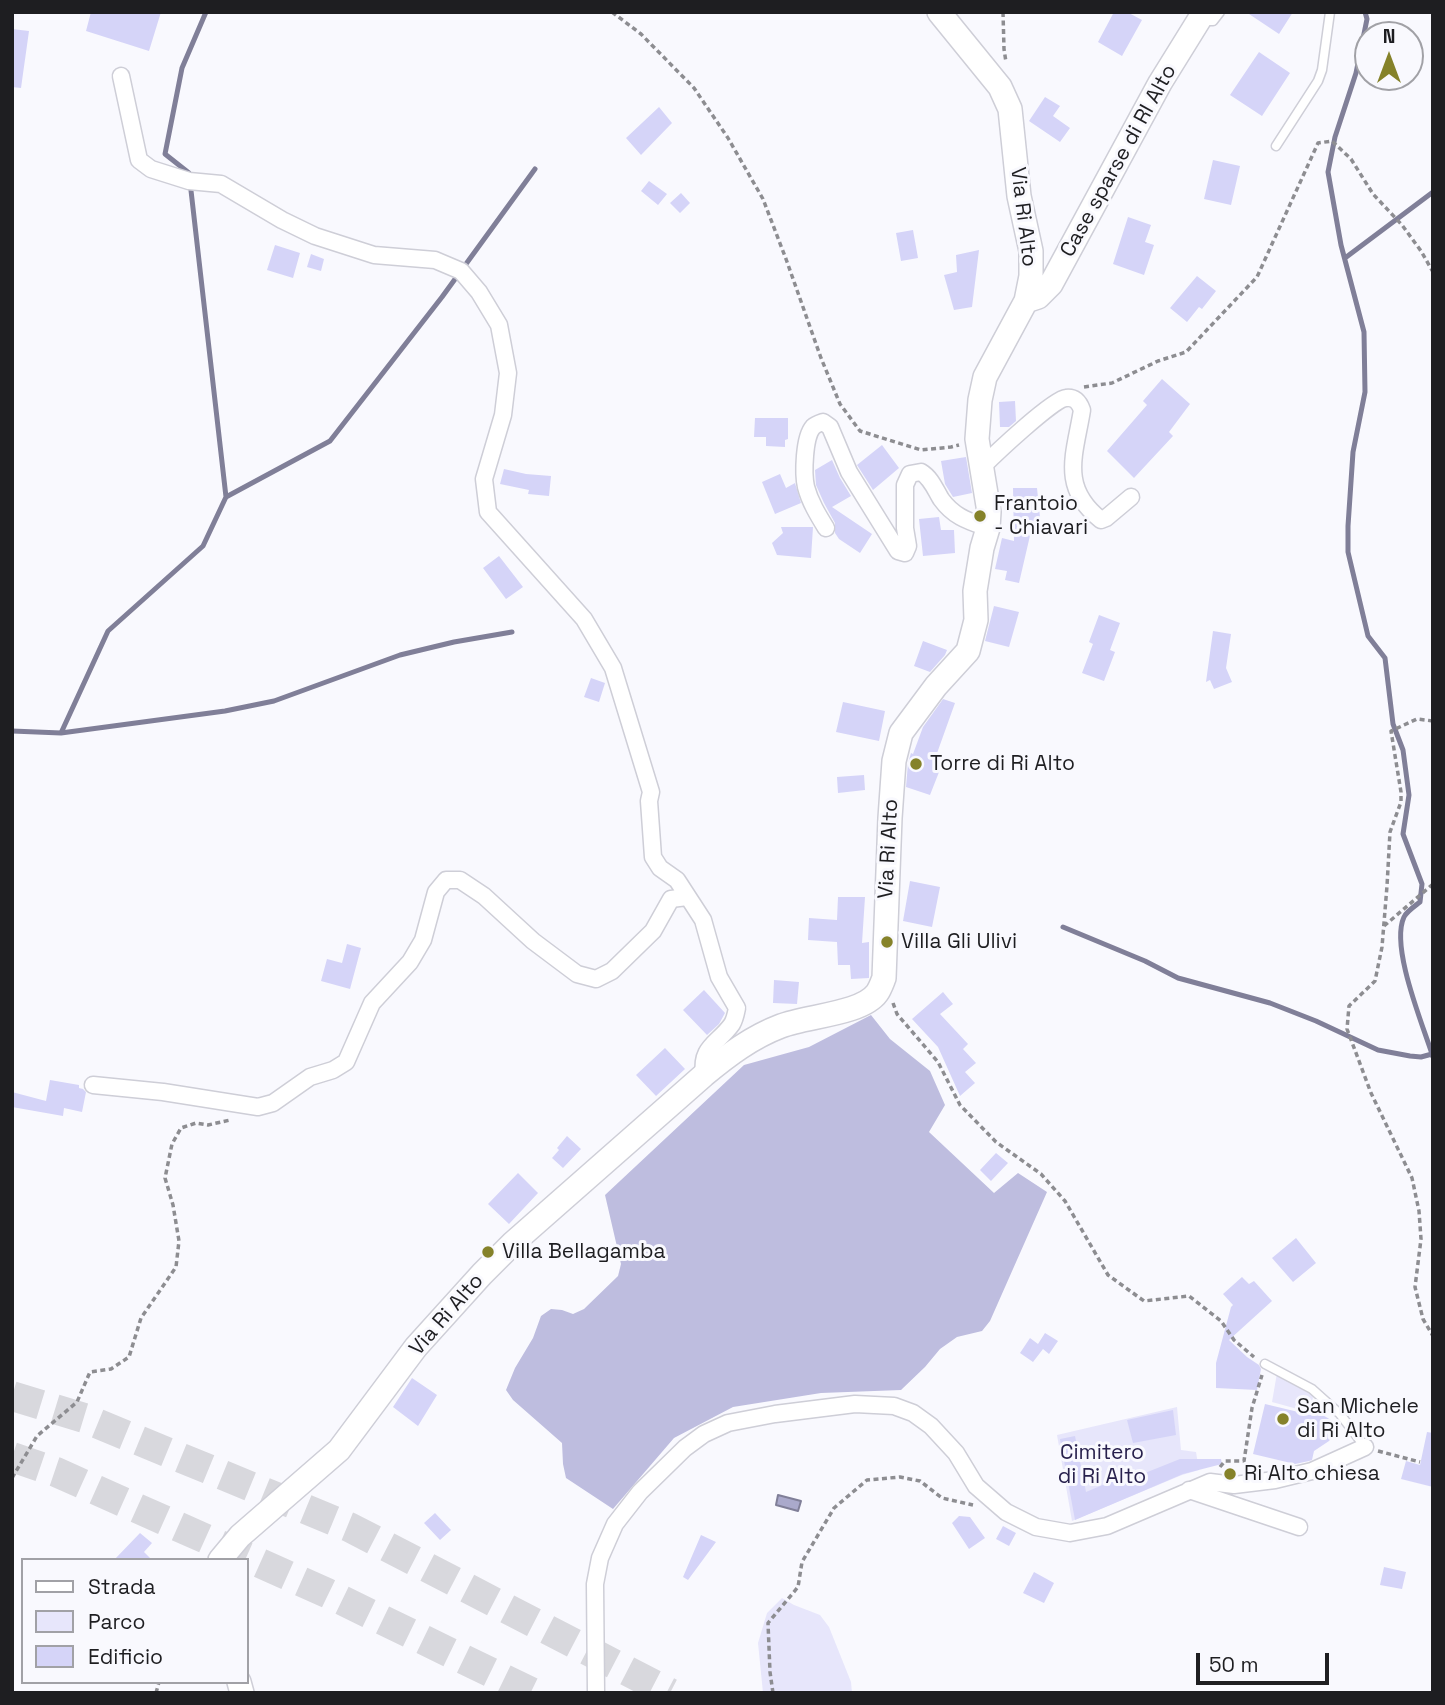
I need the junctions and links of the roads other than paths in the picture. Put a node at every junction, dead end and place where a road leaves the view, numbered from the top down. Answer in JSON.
{"nodes":[{"id":1,"x":939,"y":12,"type":"edge"},
{"id":2,"x":1330,"y":12,"type":"edge"},
{"id":3,"x":1209,"y":14,"type":"edge"},
{"id":4,"x":121,"y":76,"type":"dead end"},
{"id":5,"x":1276,"y":146,"type":"dead end"},
{"id":6,"x":1026,"y":302,"type":"junction"},
{"id":7,"x":982,"y":467,"type":"junction"},
{"id":8,"x":1131,"y":497,"type":"dead end"},
{"id":9,"x":826,"y":527,"type":"dead end"},
{"id":10,"x":988,"y":528,"type":"junction"},
{"id":11,"x":687,"y":897,"type":"junction"},
{"id":12,"x":704,"y":1075,"type":"junction"},
{"id":13,"x":93,"y":1084,"type":"dead end"},
{"id":14,"x":1265,"y":1364,"type":"road end"},
{"id":15,"x":1365,"y":1447,"type":"joint"},
{"id":16,"x":1189,"y":1490,"type":"junction"},
{"id":17,"x":1299,"y":1527,"type":"dead end"},
{"id":18,"x":222,"y":1558,"type":"edge"},
{"id":19,"x":596,"y":1693,"type":"edge"}],
"edges":[{"from":1,"to":6,"type":"street","name":"Via Ri Alto"},
{"from":2,"to":5,"type":"lane"},
{"from":3,"to":6,"type":"street","name":"Case sparse di RI Alto"},
{"from":4,"to":11,"type":"street"},
{"from":6,"to":7,"type":"street","name":"Via Ri Alto"},
{"from":7,"to":8,"type":"street"},
{"from":7,"to":10,"type":"street","name":"Via Ri Alto"},
{"from":9,"to":10,"type":"street"},
{"from":10,"to":12,"type":"street","name":"Via Ri Alto"},
{"from":11,"to":12,"type":"street"},
{"from":11,"to":13,"type":"street"},
{"from":12,"to":18,"type":"street","name":"Via Ri Alto"},
{"from":14,"to":15,"type":"lane"},
{"from":15,"to":16,"type":"street"},
{"from":16,"to":17,"type":"street"},
{"from":16,"to":19,"type":"street"}]}
